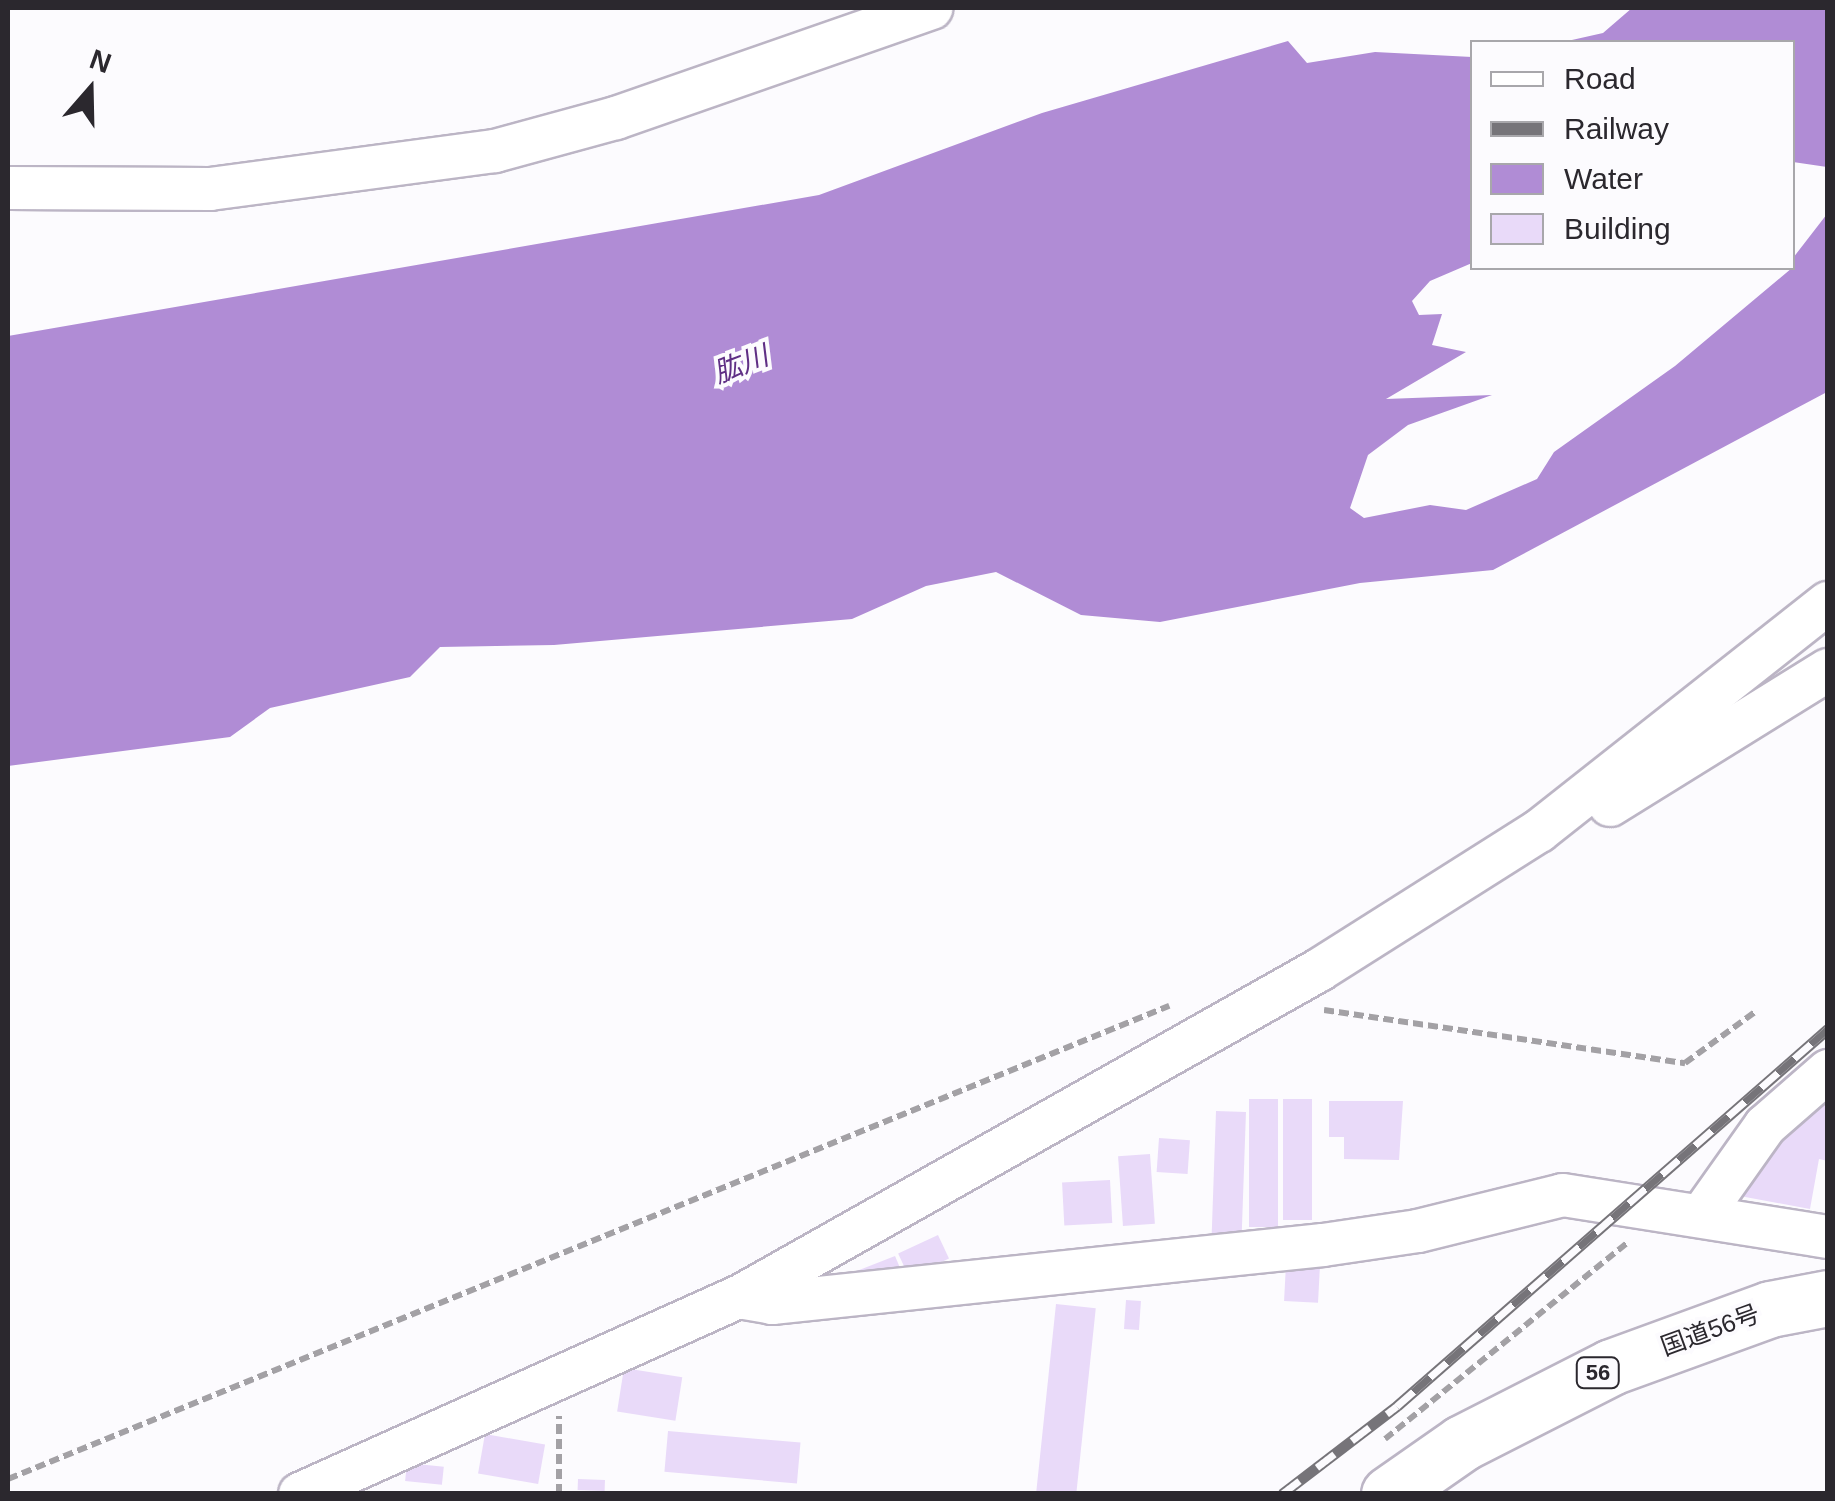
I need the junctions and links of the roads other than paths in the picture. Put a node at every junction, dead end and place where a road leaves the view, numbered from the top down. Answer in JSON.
{"nodes":[{"id":1,"x":932,"y":8,"type":"edge"},
{"id":2,"x":855,"y":19,"type":"edge"},
{"id":3,"x":8,"y":188,"type":"edge"},
{"id":4,"x":1828,"y":604,"type":"edge"},
{"id":5,"x":1828,"y":670,"type":"edge"},
{"id":6,"x":1539,"y":831,"type":"junction"},
{"id":7,"x":1828,"y":1071,"type":"edge"},
{"id":8,"x":1682,"y":1214,"type":"junction"},
{"id":9,"x":1828,"y":1237,"type":"edge"},
{"id":10,"x":740,"y":1298,"type":"junction"},
{"id":11,"x":1828,"y":1298,"type":"edge"},
{"id":12,"x":1383,"y":1471,"type":"edge"},
{"id":13,"x":300,"y":1494,"type":"edge"}],
"edges":[{"from":1,"to":2,"type":"street"},
{"from":2,"to":3,"type":"street"},
{"from":4,"to":6,"type":"street"},
{"from":5,"to":6,"type":"street"},
{"from":6,"to":10,"type":"street"},
{"from":7,"to":8,"type":"street"},
{"from":8,"to":9,"type":"street"},
{"from":8,"to":10,"type":"street"},
{"from":10,"to":13,"type":"street"},
{"from":11,"to":12,"type":"highway","name":"国道56号","number":"56"}]}
